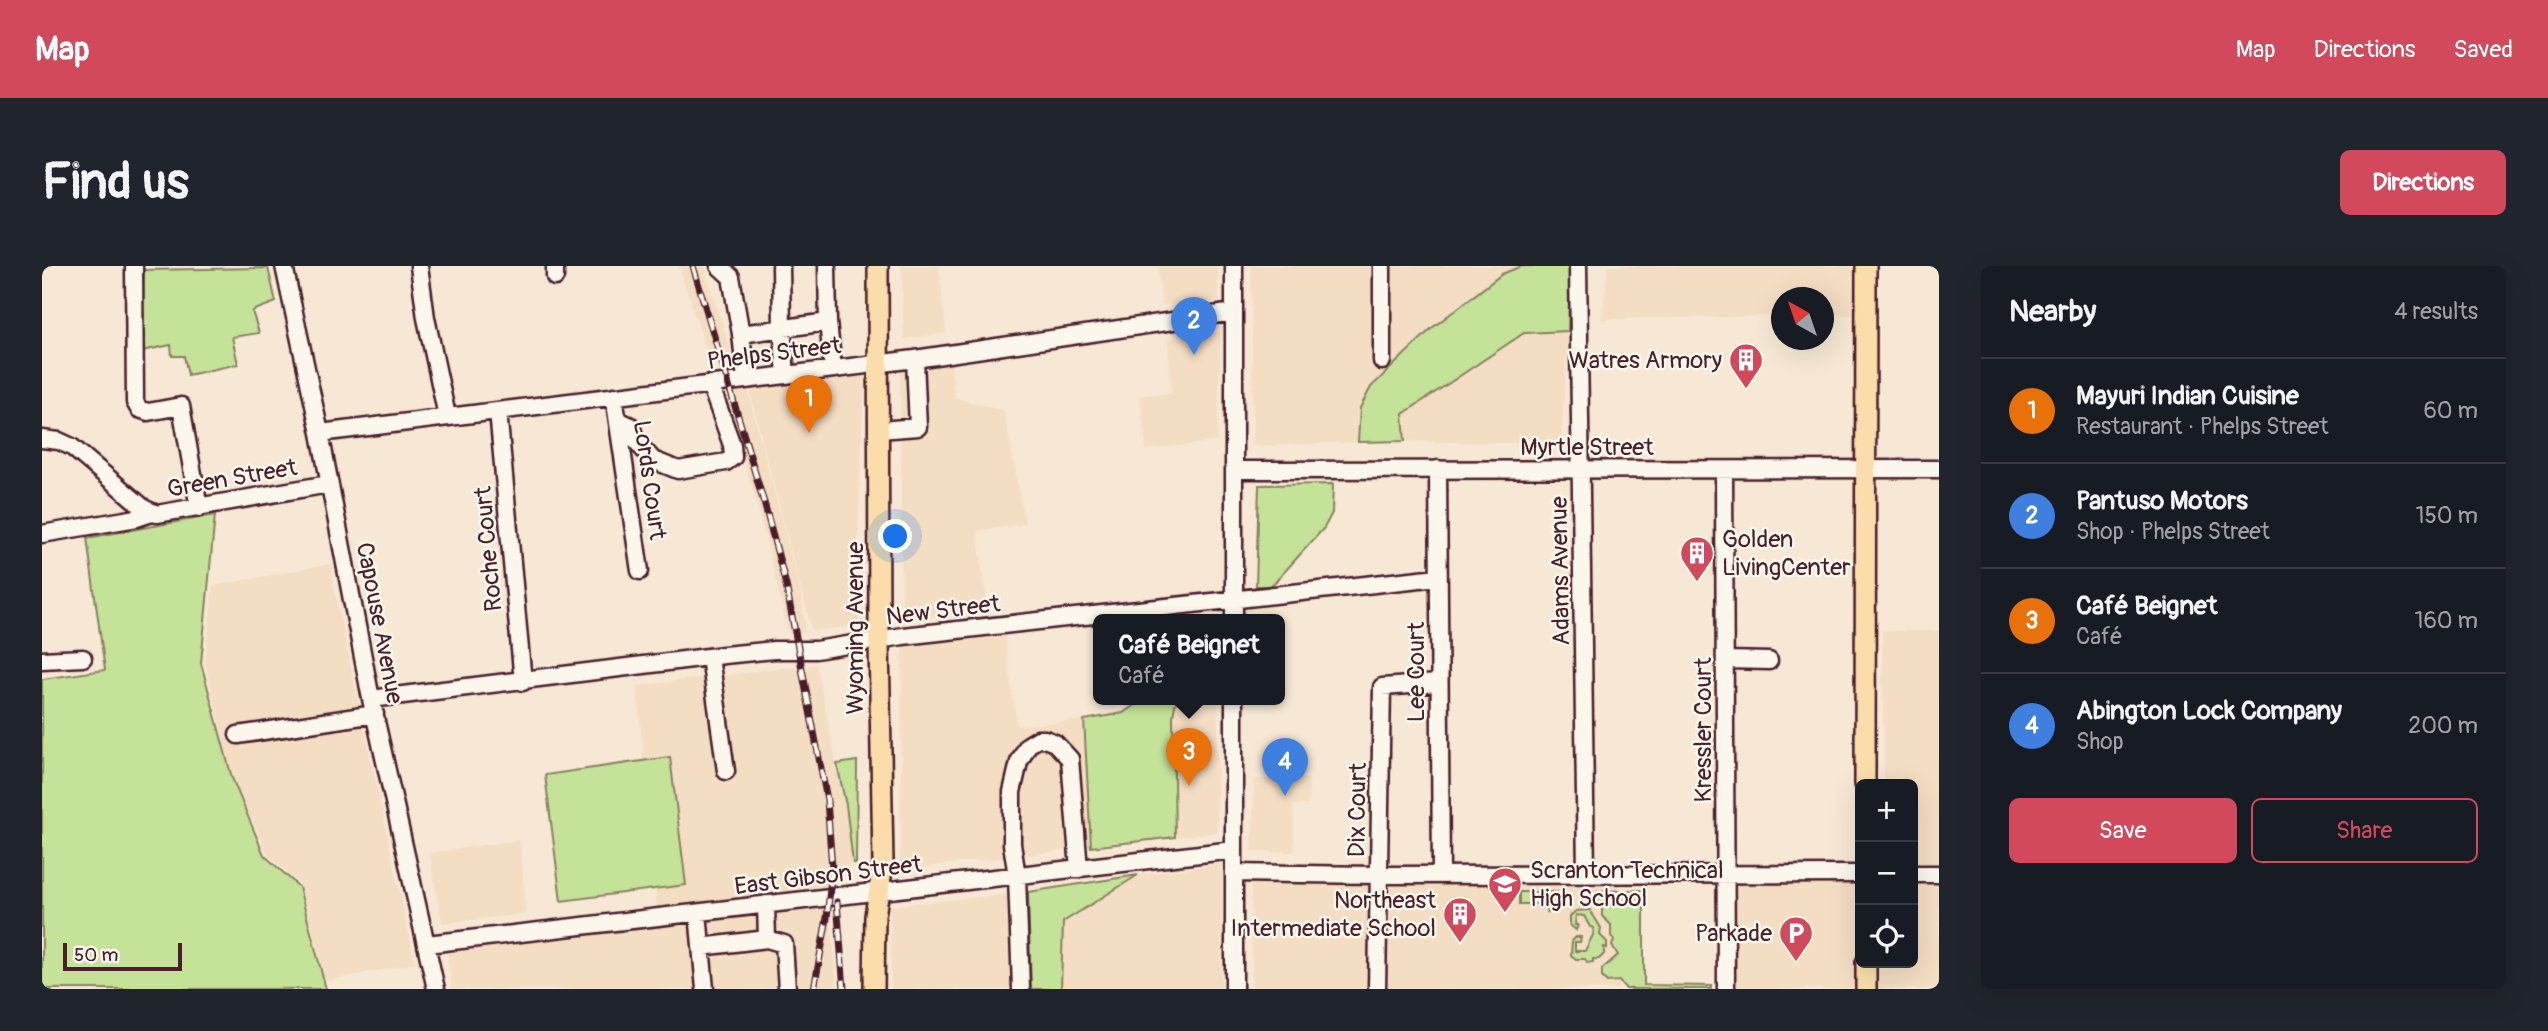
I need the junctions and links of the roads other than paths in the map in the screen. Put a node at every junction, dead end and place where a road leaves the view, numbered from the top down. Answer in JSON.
{"nodes":[{"id":1,"x":134,"y":266,"type":"edge"},
{"id":2,"x":284,"y":266,"type":"edge"},
{"id":3,"x":419,"y":266,"type":"edge"},
{"id":4,"x":781,"y":266,"type":"edge"},
{"id":5,"x":827,"y":266,"type":"edge"},
{"id":6,"x":878,"y":266,"type":"edge"},
{"id":7,"x":1234,"y":266,"type":"edge"},
{"id":8,"x":1382,"y":266,"type":"edge"},
{"id":9,"x":1578,"y":266,"type":"edge"},
{"id":10,"x":1866,"y":266,"type":"edge"},
{"id":11,"x":727,"y":270,"type":"edge"},
{"id":12,"x":1234,"y":312,"type":"junction"},
{"id":13,"x":828,"y":322,"type":"junction"},
{"id":14,"x":782,"y":328,"type":"junction"},
{"id":15,"x":741,"y":334,"type":"junction"},
{"id":16,"x":915,"y":359,"type":"junction"},
{"id":17,"x":1382,"y":361,"type":"dead end"},
{"id":18,"x":880,"y":363,"type":"junction"},
{"id":19,"x":833,"y":369,"type":"junction"},
{"id":20,"x":786,"y":375,"type":"junction"},
{"id":21,"x":746,"y":380,"type":"junction"},
{"id":22,"x":710,"y":384,"type":"junction"},
{"id":23,"x":614,"y":396,"type":"junction"},
{"id":24,"x":498,"y":411,"type":"junction"},
{"id":25,"x":447,"y":416,"type":"junction"},
{"id":26,"x":618,"y":420,"type":"junction"},
{"id":27,"x":879,"y":430,"type":"junction"},
{"id":28,"x":320,"y":433,"type":"junction"},
{"id":29,"x":42,"y":439,"type":"edge"},
{"id":30,"x":1438,"y":469,"type":"junction"},
{"id":31,"x":1581,"y":469,"type":"junction"},
{"id":32,"x":1867,"y":469,"type":"junction"},
{"id":33,"x":1939,"y":469,"type":"edge"},
{"id":34,"x":1234,"y":470,"type":"junction"},
{"id":35,"x":1724,"y":470,"type":"junction"},
{"id":36,"x":329,"y":484,"type":"junction"},
{"id":37,"x":200,"y":508,"type":"junction"},
{"id":38,"x":152,"y":513,"type":"junction"},
{"id":39,"x":42,"y":534,"type":"edge"},
{"id":40,"x":640,"y":571,"type":"dead end"},
{"id":41,"x":1438,"y":577,"type":"junction"},
{"id":42,"x":1234,"y":600,"type":"junction"},
{"id":43,"x":1105,"y":614,"type":"edge"},
{"id":44,"x":1234,"y":614,"type":"edge"},
{"id":45,"x":1093,"y":615,"type":"edge"},
{"id":46,"x":879,"y":641,"type":"junction"},
{"id":47,"x":83,"y":657,"type":"dead end"},
{"id":48,"x":710,"y":657,"type":"junction"},
{"id":49,"x":42,"y":660,"type":"edge"},
{"id":50,"x":1726,"y":660,"type":"junction"},
{"id":51,"x":1769,"y":661,"type":"dead end"},
{"id":52,"x":523,"y":682,"type":"junction"},
{"id":53,"x":1438,"y":683,"type":"junction"},
{"id":54,"x":1234,"y":705,"type":"edge"},
{"id":55,"x":373,"y":707,"type":"junction"},
{"id":56,"x":238,"y":735,"type":"dead end"},
{"id":57,"x":726,"y":771,"type":"dead end"},
{"id":58,"x":1866,"y":779,"type":"edge"},
{"id":59,"x":1234,"y":850,"type":"junction"},
{"id":60,"x":1079,"y":869,"type":"junction"},
{"id":61,"x":1234,"y":873,"type":"junction"},
{"id":62,"x":1727,"y":873,"type":"junction"},
{"id":63,"x":1441,"y":874,"type":"junction"},
{"id":64,"x":1855,"y":874,"type":"edge"},
{"id":65,"x":1918,"y":874,"type":"edge"},
{"id":66,"x":1939,"y":874,"type":"edge"},
{"id":67,"x":1378,"y":875,"type":"junction"},
{"id":68,"x":1586,"y":875,"type":"junction"},
{"id":69,"x":1017,"y":876,"type":"junction"},
{"id":70,"x":878,"y":892,"type":"junction"},
{"id":71,"x":766,"y":905,"type":"junction"},
{"id":72,"x":698,"y":913,"type":"junction"},
{"id":73,"x":767,"y":939,"type":"junction"},
{"id":74,"x":427,"y":944,"type":"junction"},
{"id":75,"x":701,"y":947,"type":"junction"},
{"id":76,"x":1866,"y":968,"type":"edge"},
{"id":77,"x":436,"y":989,"type":"edge"},
{"id":78,"x":705,"y":989,"type":"edge"},
{"id":79,"x":787,"y":989,"type":"edge"},
{"id":80,"x":874,"y":989,"type":"edge"},
{"id":81,"x":1021,"y":989,"type":"edge"},
{"id":82,"x":1234,"y":989,"type":"edge"},
{"id":83,"x":1377,"y":989,"type":"edge"},
{"id":84,"x":1726,"y":989,"type":"edge"},
{"id":85,"x":1866,"y":989,"type":"edge"}],
"edges":[{"from":1,"to":37,"type":"street"},
{"from":2,"to":28,"type":"street","name":"Capouse Avenue"},
{"from":3,"to":25,"type":"street"},
{"from":4,"to":14,"type":"street"},
{"from":5,"to":13,"type":"street"},
{"from":6,"to":18,"type":"main road","name":"Wyoming Avenue"},
{"from":7,"to":12,"type":"street"},
{"from":8,"to":17,"type":"street"},
{"from":9,"to":31,"type":"street","name":"Adams Avenue"},
{"from":10,"to":32,"type":"main road"},
{"from":11,"to":15,"type":"street"},
{"from":12,"to":16,"type":"street","name":"Phelps Street"},
{"from":12,"to":34,"type":"street"},
{"from":13,"to":14,"type":"street"},
{"from":13,"to":19,"type":"street"},
{"from":14,"to":15,"type":"street"},
{"from":14,"to":20,"type":"street"},
{"from":15,"to":21,"type":"street"},
{"from":16,"to":18,"type":"street","name":"Phelps Street"},
{"from":16,"to":27,"type":"street"},
{"from":18,"to":19,"type":"street","name":"Phelps Street"},
{"from":18,"to":27,"type":"main road","name":"Wyoming Avenue"},
{"from":19,"to":20,"type":"street","name":"Phelps Street"},
{"from":20,"to":21,"type":"street","name":"Phelps Street"},
{"from":21,"to":22,"type":"street","name":"Phelps Street"},
{"from":22,"to":23,"type":"street","name":"Phelps Street"},
{"from":22,"to":26,"type":"street"},
{"from":23,"to":24,"type":"street","name":"Phelps Street"},
{"from":23,"to":26,"type":"street","name":"Lords Court"},
{"from":24,"to":25,"type":"street","name":"Phelps Street"},
{"from":24,"to":52,"type":"street","name":"Roche Court"},
{"from":25,"to":28,"type":"street","name":"Phelps Street"},
{"from":26,"to":40,"type":"street","name":"Lords Court"},
{"from":27,"to":46,"type":"main road","name":"Wyoming Avenue"},
{"from":28,"to":36,"type":"street","name":"Capouse Avenue"},
{"from":29,"to":38,"type":"street","name":"Green Street"},
{"from":30,"to":31,"type":"street","name":"Myrtle Street"},
{"from":30,"to":34,"type":"street","name":"Myrtle Street"},
{"from":30,"to":41,"type":"street","name":"Lee Court"},
{"from":31,"to":35,"type":"street","name":"Myrtle Street"},
{"from":31,"to":68,"type":"street","name":"Adams Avenue"},
{"from":32,"to":33,"type":"street","name":"Myrtle Street"},
{"from":32,"to":35,"type":"street","name":"Myrtle Street"},
{"from":32,"to":58,"type":"main road"},
{"from":34,"to":42,"type":"street"},
{"from":35,"to":50,"type":"street","name":"Kressler Court"},
{"from":36,"to":37,"type":"street","name":"Green Street"},
{"from":36,"to":55,"type":"street","name":"Capouse Avenue"},
{"from":37,"to":38,"type":"street","name":"Green Street"},
{"from":38,"to":39,"type":"street"},
{"from":41,"to":42,"type":"street","name":"New Street"},
{"from":41,"to":53,"type":"street","name":"Lee Court"},
{"from":42,"to":43,"type":"street","name":"New Street"},
{"from":42,"to":44,"type":"street"},
{"from":45,"to":46,"type":"street","name":"New Street"},
{"from":46,"to":48,"type":"street","name":"New Street"},
{"from":46,"to":70,"type":"main road","name":"Wyoming Avenue"},
{"from":47,"to":49,"type":"street"},
{"from":48,"to":52,"type":"street","name":"New Street"},
{"from":48,"to":57,"type":"street"},
{"from":50,"to":51,"type":"street"},
{"from":50,"to":62,"type":"street","name":"Kressler Court"},
{"from":52,"to":55,"type":"street","name":"New Street"},
{"from":53,"to":63,"type":"street","name":"Lee Court"},
{"from":53,"to":67,"type":"street","name":"Dix Court"},
{"from":54,"to":59,"type":"street"},
{"from":55,"to":56,"type":"street","name":"New Street"},
{"from":55,"to":74,"type":"street","name":"Capouse Avenue"},
{"from":59,"to":60,"type":"street","name":"East Gibson Street"},
{"from":59,"to":61,"type":"street"},
{"from":60,"to":69,"type":"street","name":"East Gibson Street"},
{"from":60,"to":69,"type":"street"},
{"from":61,"to":67,"type":"street"},
{"from":61,"to":82,"type":"street"},
{"from":62,"to":64,"type":"street"},
{"from":62,"to":68,"type":"street"},
{"from":62,"to":84,"type":"street","name":"Kressler Court"},
{"from":63,"to":67,"type":"street"},
{"from":63,"to":68,"type":"street"},
{"from":65,"to":66,"type":"street"},
{"from":67,"to":83,"type":"street","name":"Dix Court"},
{"from":69,"to":70,"type":"street","name":"East Gibson Street"},
{"from":69,"to":81,"type":"street"},
{"from":70,"to":71,"type":"street","name":"East Gibson Street"},
{"from":70,"to":80,"type":"main road","name":"Wyoming Avenue"},
{"from":71,"to":72,"type":"street","name":"East Gibson Street"},
{"from":71,"to":73,"type":"street"},
{"from":72,"to":74,"type":"street","name":"East Gibson Street"},
{"from":72,"to":75,"type":"street"},
{"from":73,"to":75,"type":"street"},
{"from":73,"to":79,"type":"street"},
{"from":74,"to":77,"type":"street","name":"Capouse Avenue"},
{"from":75,"to":78,"type":"street"},
{"from":76,"to":85,"type":"main road"}]}
